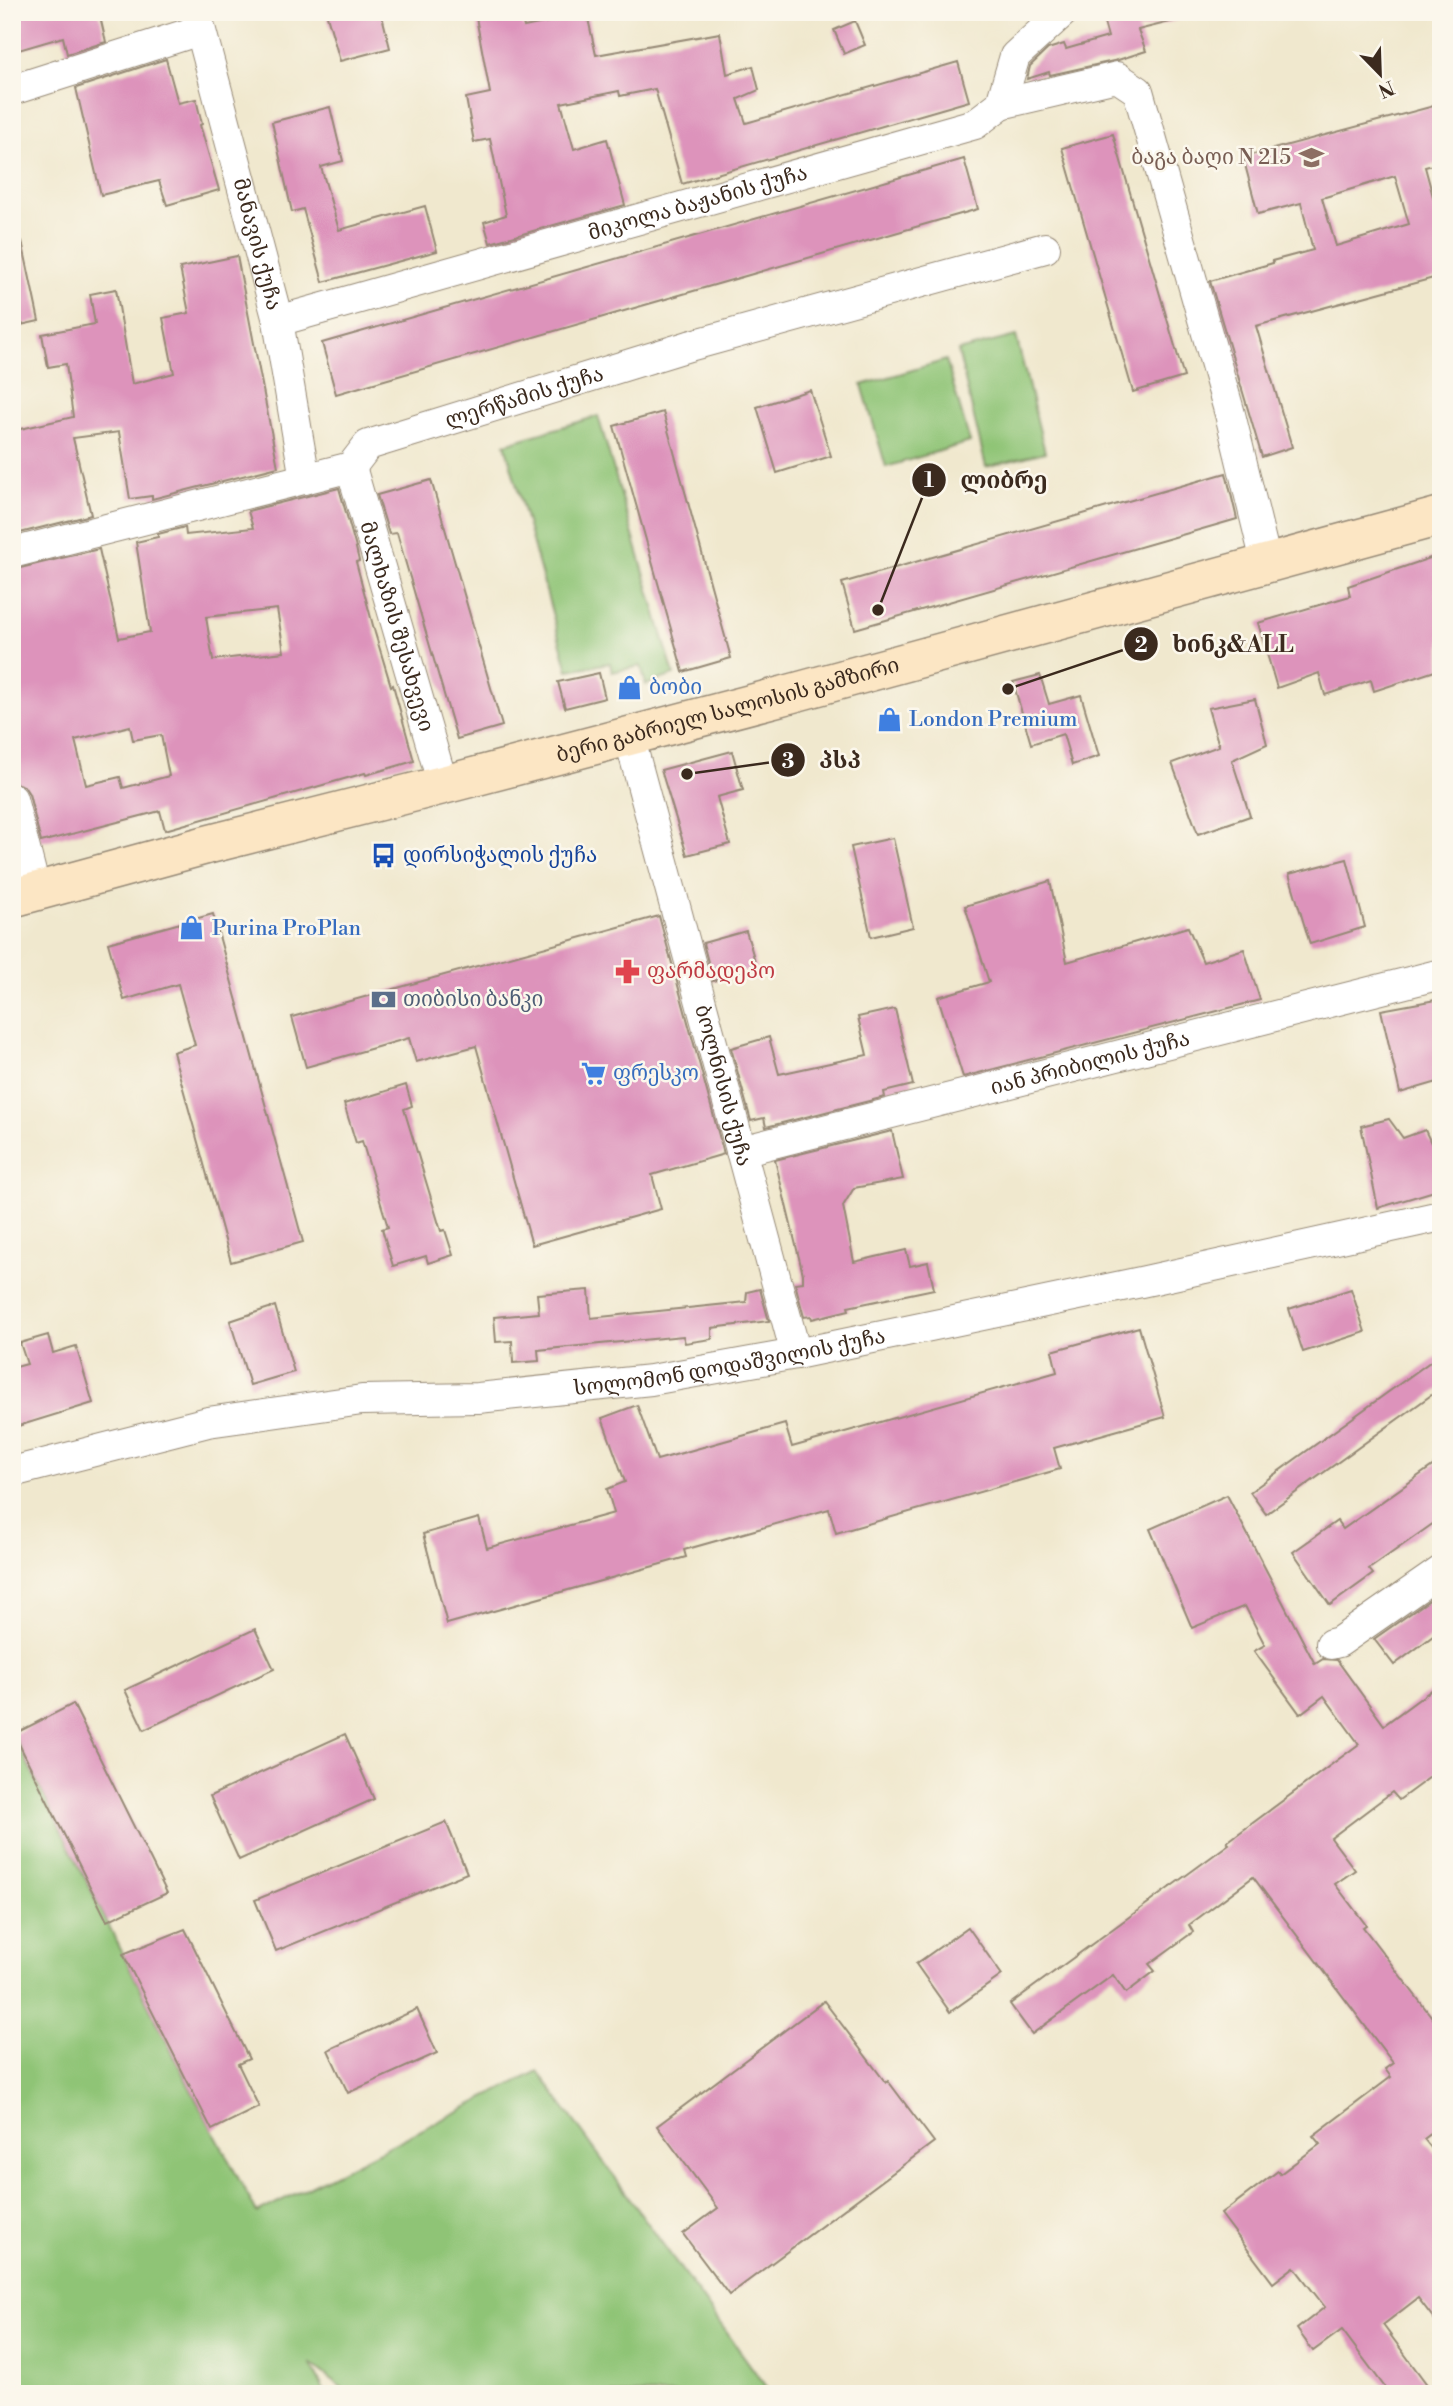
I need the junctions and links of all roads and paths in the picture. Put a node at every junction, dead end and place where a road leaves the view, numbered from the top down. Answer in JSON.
{"nodes":[{"id":1,"x":1063,"y":12,"type":"edge"},
{"id":2,"x":198,"y":21,"type":"edge"},
{"id":3,"x":12,"y":90,"type":"edge"},
{"id":4,"x":1001,"y":104,"type":"junction"},
{"id":5,"x":1045,"y":248,"type":"dead end"},
{"id":6,"x":278,"y":321,"type":"junction"},
{"id":7,"x":351,"y":467,"type":"junction"},
{"id":8,"x":304,"y":479,"type":"junction"},
{"id":9,"x":1441,"y":516,"type":"edge"},
{"id":10,"x":12,"y":553,"type":"edge"},
{"id":11,"x":1266,"y":562,"type":"junction"},
{"id":12,"x":629,"y":736,"type":"junction"},
{"id":13,"x":443,"y":785,"type":"junction"},
{"id":14,"x":12,"y":799,"type":"edge"},
{"id":15,"x":24,"y":895,"type":"edge"},
{"id":16,"x":1441,"y":974,"type":"edge"},
{"id":17,"x":741,"y":1151,"type":"junction"},
{"id":18,"x":1441,"y":1216,"type":"edge"},
{"id":19,"x":796,"y":1354,"type":"junction"},
{"id":20,"x":12,"y":1472,"type":"edge"},
{"id":21,"x":1441,"y":1572,"type":"edge"},
{"id":22,"x":1331,"y":1644,"type":"dead end"}],
"edges":[{"from":1,"to":4,"type":"street"},
{"from":2,"to":3,"type":"street"},
{"from":2,"to":6,"type":"street","name":"მანავის ქუჩა"},
{"from":4,"to":6,"type":"street","name":"მიკოლა ბაჟანის ქუჩა"},
{"from":4,"to":11,"type":"street"},
{"from":5,"to":7,"type":"street","name":"ლერწამის ქუჩა"},
{"from":6,"to":8,"type":"street","name":"მანავის ქუჩა"},
{"from":7,"to":8,"type":"street"},
{"from":7,"to":13,"type":"street","name":"მალხაზის შესახვევი"},
{"from":8,"to":10,"type":"street"},
{"from":9,"to":11,"type":"main road","name":"ბერი გაბრიელ სალოსის გამზირი"},
{"from":11,"to":12,"type":"main road","name":"ბერი გაბრიელ სალოსის გამზირი"},
{"from":12,"to":13,"type":"main road","name":"ბერი გაბრიელ სალოსის გამზირი"},
{"from":12,"to":17,"type":"street","name":"ბოლნისის ქუჩა"},
{"from":13,"to":15,"type":"main road","name":"ბერი გაბრიელ სალოსის გამზირი"},
{"from":14,"to":15,"type":"street"},
{"from":16,"to":17,"type":"street","name":"იან პრიბილის ქუჩა"},
{"from":17,"to":19,"type":"street","name":"ბოლნისის ქუჩა"},
{"from":18,"to":19,"type":"street","name":"სოლომონ დოდაშვილის ქუჩა"},
{"from":19,"to":20,"type":"street","name":"სოლომონ დოდაშვილის ქუჩა"},
{"from":21,"to":22,"type":"street"}]}
